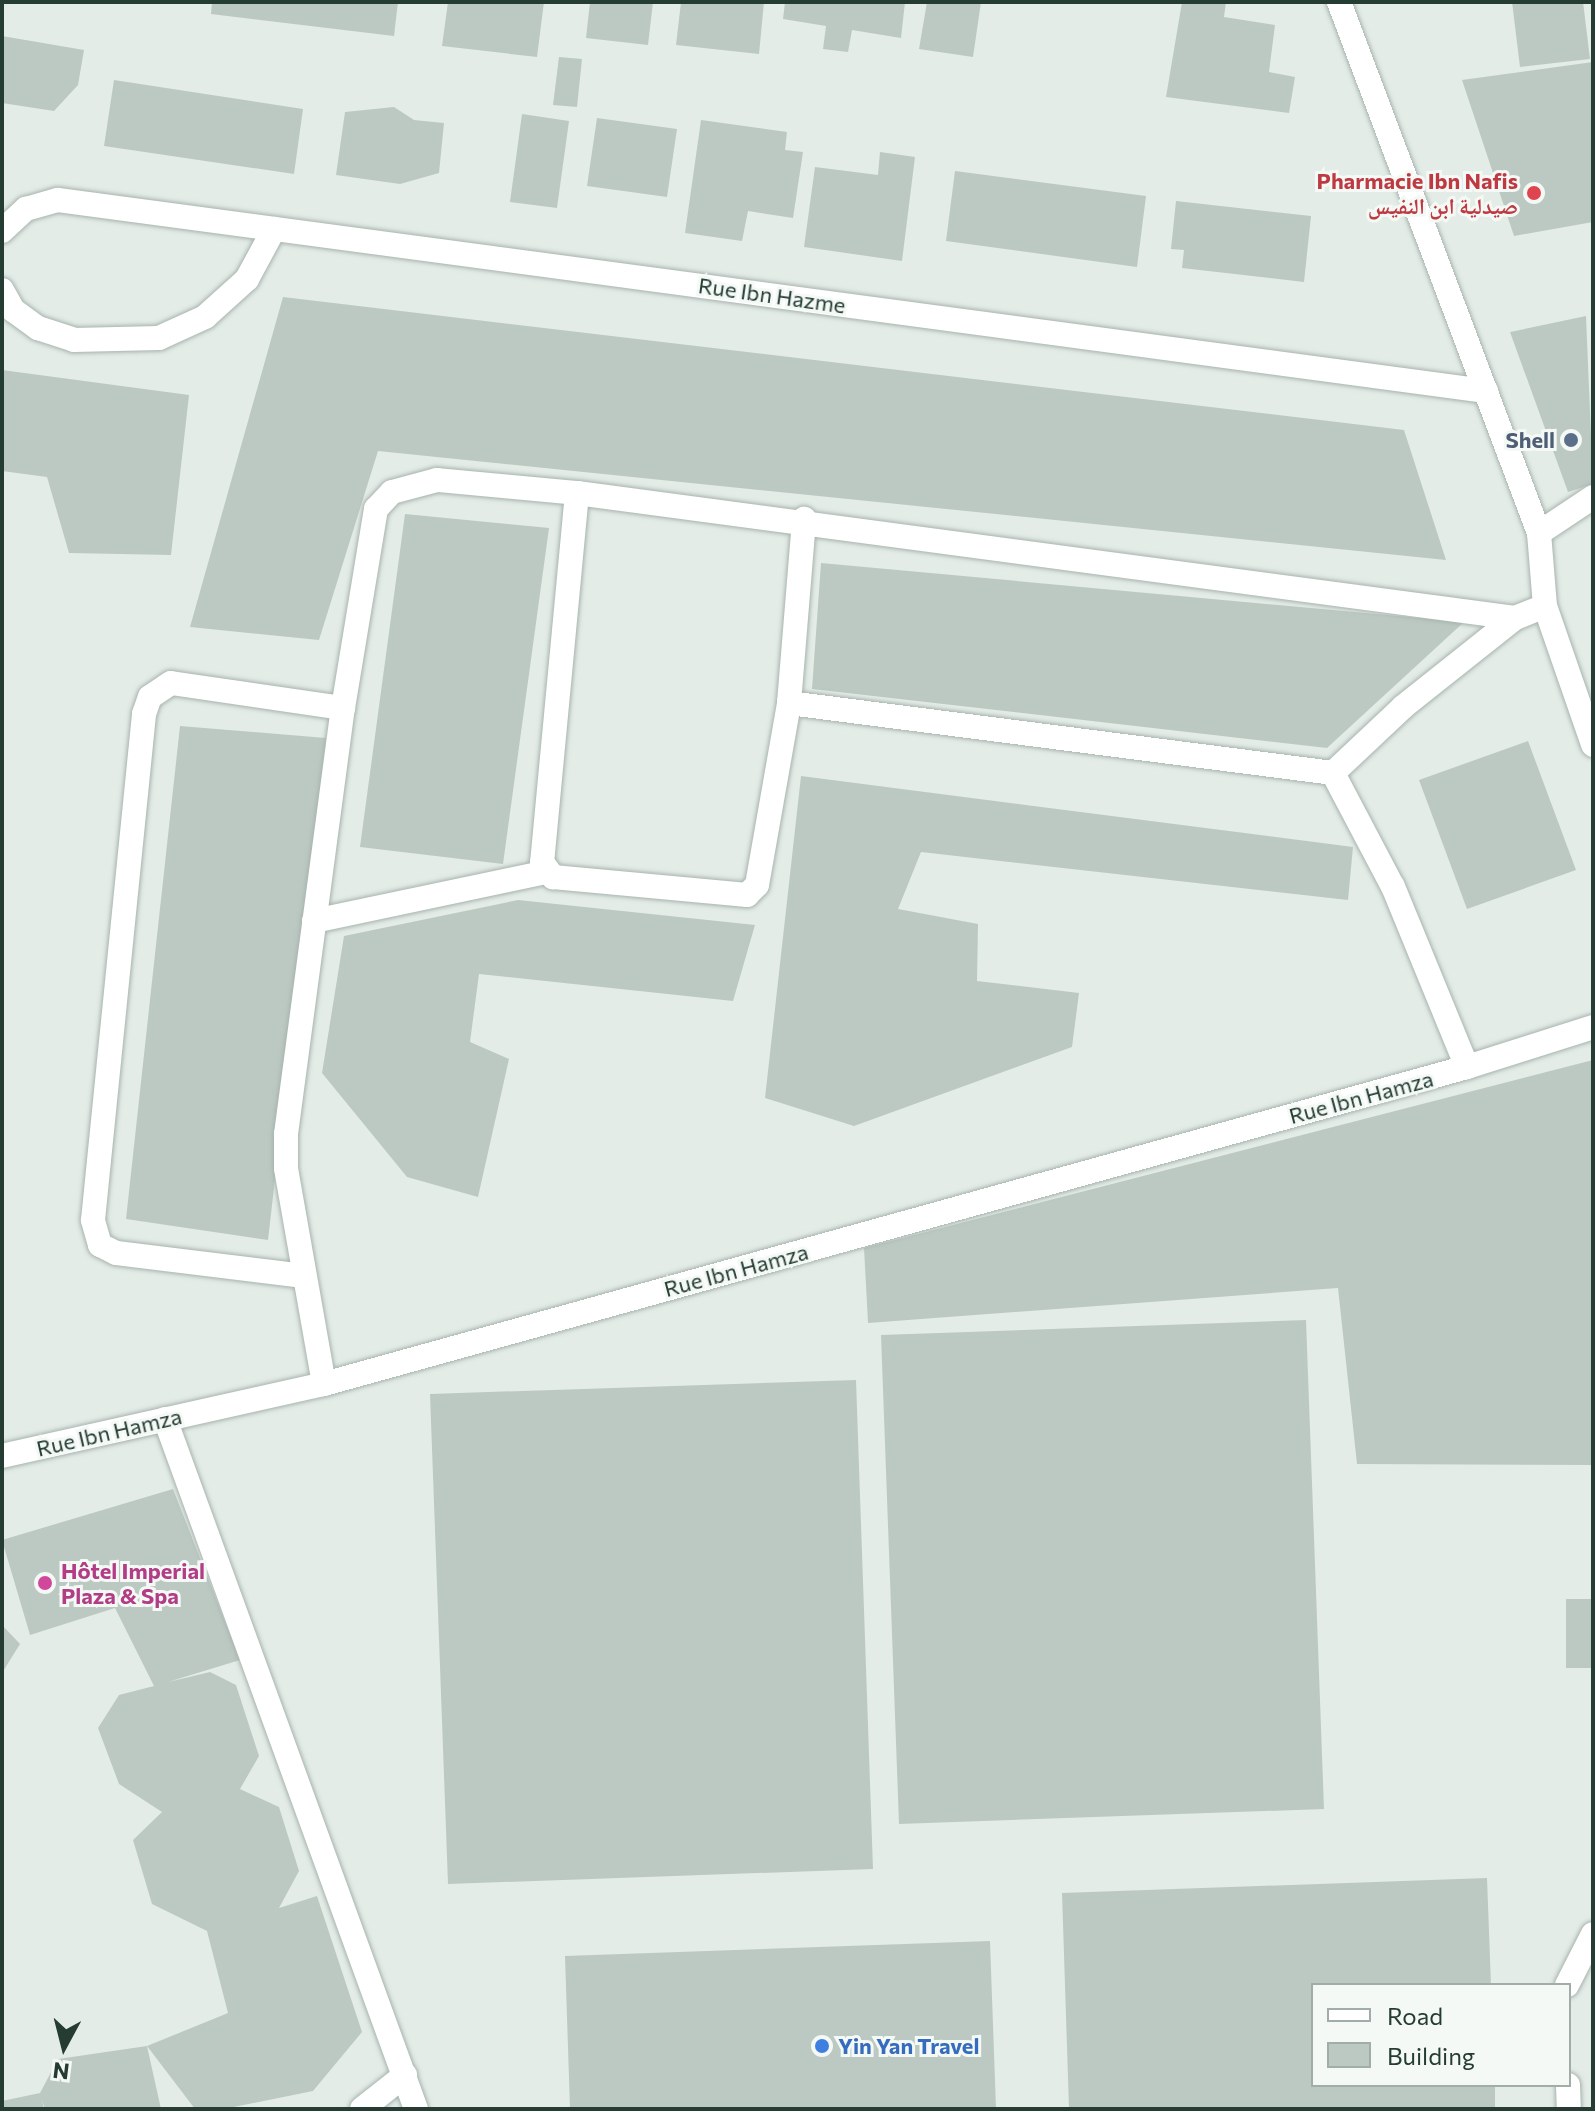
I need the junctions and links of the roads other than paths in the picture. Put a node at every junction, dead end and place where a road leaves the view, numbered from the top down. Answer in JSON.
{"nodes":[{"id":1,"x":1339,"y":2,"type":"edge"},
{"id":2,"x":274,"y":229,"type":"junction"},
{"id":3,"x":2,"y":231,"type":"edge"},
{"id":4,"x":2,"y":290,"type":"edge"},
{"id":5,"x":1486,"y":391,"type":"junction"},
{"id":6,"x":577,"y":493,"type":"junction"},
{"id":7,"x":1593,"y":497,"type":"edge"},
{"id":8,"x":804,"y":519,"type":"junction"},
{"id":9,"x":1539,"y":533,"type":"junction"},
{"id":10,"x":1545,"y":606,"type":"junction"},
{"id":11,"x":1515,"y":618,"type":"junction"},
{"id":12,"x":789,"y":703,"type":"junction"},
{"id":13,"x":343,"y":708,"type":"junction"},
{"id":14,"x":1593,"y":745,"type":"edge"},
{"id":15,"x":1333,"y":773,"type":"junction"},
{"id":16,"x":546,"y":872,"type":"junction"},
{"id":17,"x":314,"y":921,"type":"junction"},
{"id":18,"x":1593,"y":1027,"type":"edge"},
{"id":19,"x":1467,"y":1067,"type":"junction"},
{"id":20,"x":304,"y":1276,"type":"junction"},
{"id":21,"x":324,"y":1384,"type":"junction"},
{"id":22,"x":165,"y":1419,"type":"junction"},
{"id":23,"x":2,"y":1456,"type":"edge"},
{"id":24,"x":1593,"y":1934,"type":"edge"},
{"id":25,"x":1568,"y":1983,"type":"edge"},
{"id":26,"x":405,"y":2075,"type":"junction"},
{"id":27,"x":1568,"y":2087,"type":"edge"},
{"id":28,"x":362,"y":2109,"type":"edge"},
{"id":29,"x":416,"y":2109,"type":"edge"},
{"id":30,"x":1569,"y":2109,"type":"edge"}],
"edges":[{"from":1,"to":5,"type":"street"},
{"from":2,"to":3,"type":"street","name":"Rue Ibn Hazme"},
{"from":2,"to":4,"type":"street"},
{"from":2,"to":5,"type":"street","name":"Rue Ibn Hazme"},
{"from":5,"to":9,"type":"street"},
{"from":6,"to":8,"type":"street"},
{"from":6,"to":13,"type":"street"},
{"from":6,"to":16,"type":"street"},
{"from":7,"to":9,"type":"street"},
{"from":8,"to":11,"type":"street"},
{"from":8,"to":12,"type":"street"},
{"from":9,"to":10,"type":"street"},
{"from":10,"to":11,"type":"street"},
{"from":10,"to":14,"type":"street"},
{"from":11,"to":15,"type":"street"},
{"from":12,"to":15,"type":"street"},
{"from":12,"to":16,"type":"street"},
{"from":13,"to":17,"type":"street"},
{"from":13,"to":20,"type":"street"},
{"from":15,"to":19,"type":"street"},
{"from":16,"to":17,"type":"street"},
{"from":17,"to":20,"type":"street"},
{"from":18,"to":19,"type":"street","name":"Rue Ibn Hamza"},
{"from":19,"to":21,"type":"street","name":"Rue Ibn Hamza"},
{"from":20,"to":21,"type":"street"},
{"from":21,"to":22,"type":"street","name":"Rue Ibn Hamza"},
{"from":22,"to":23,"type":"street","name":"Rue Ibn Hamza"},
{"from":22,"to":26,"type":"street"},
{"from":24,"to":25,"type":"street"},
{"from":26,"to":28,"type":"street"},
{"from":26,"to":29,"type":"street"},
{"from":27,"to":30,"type":"street"}]}
